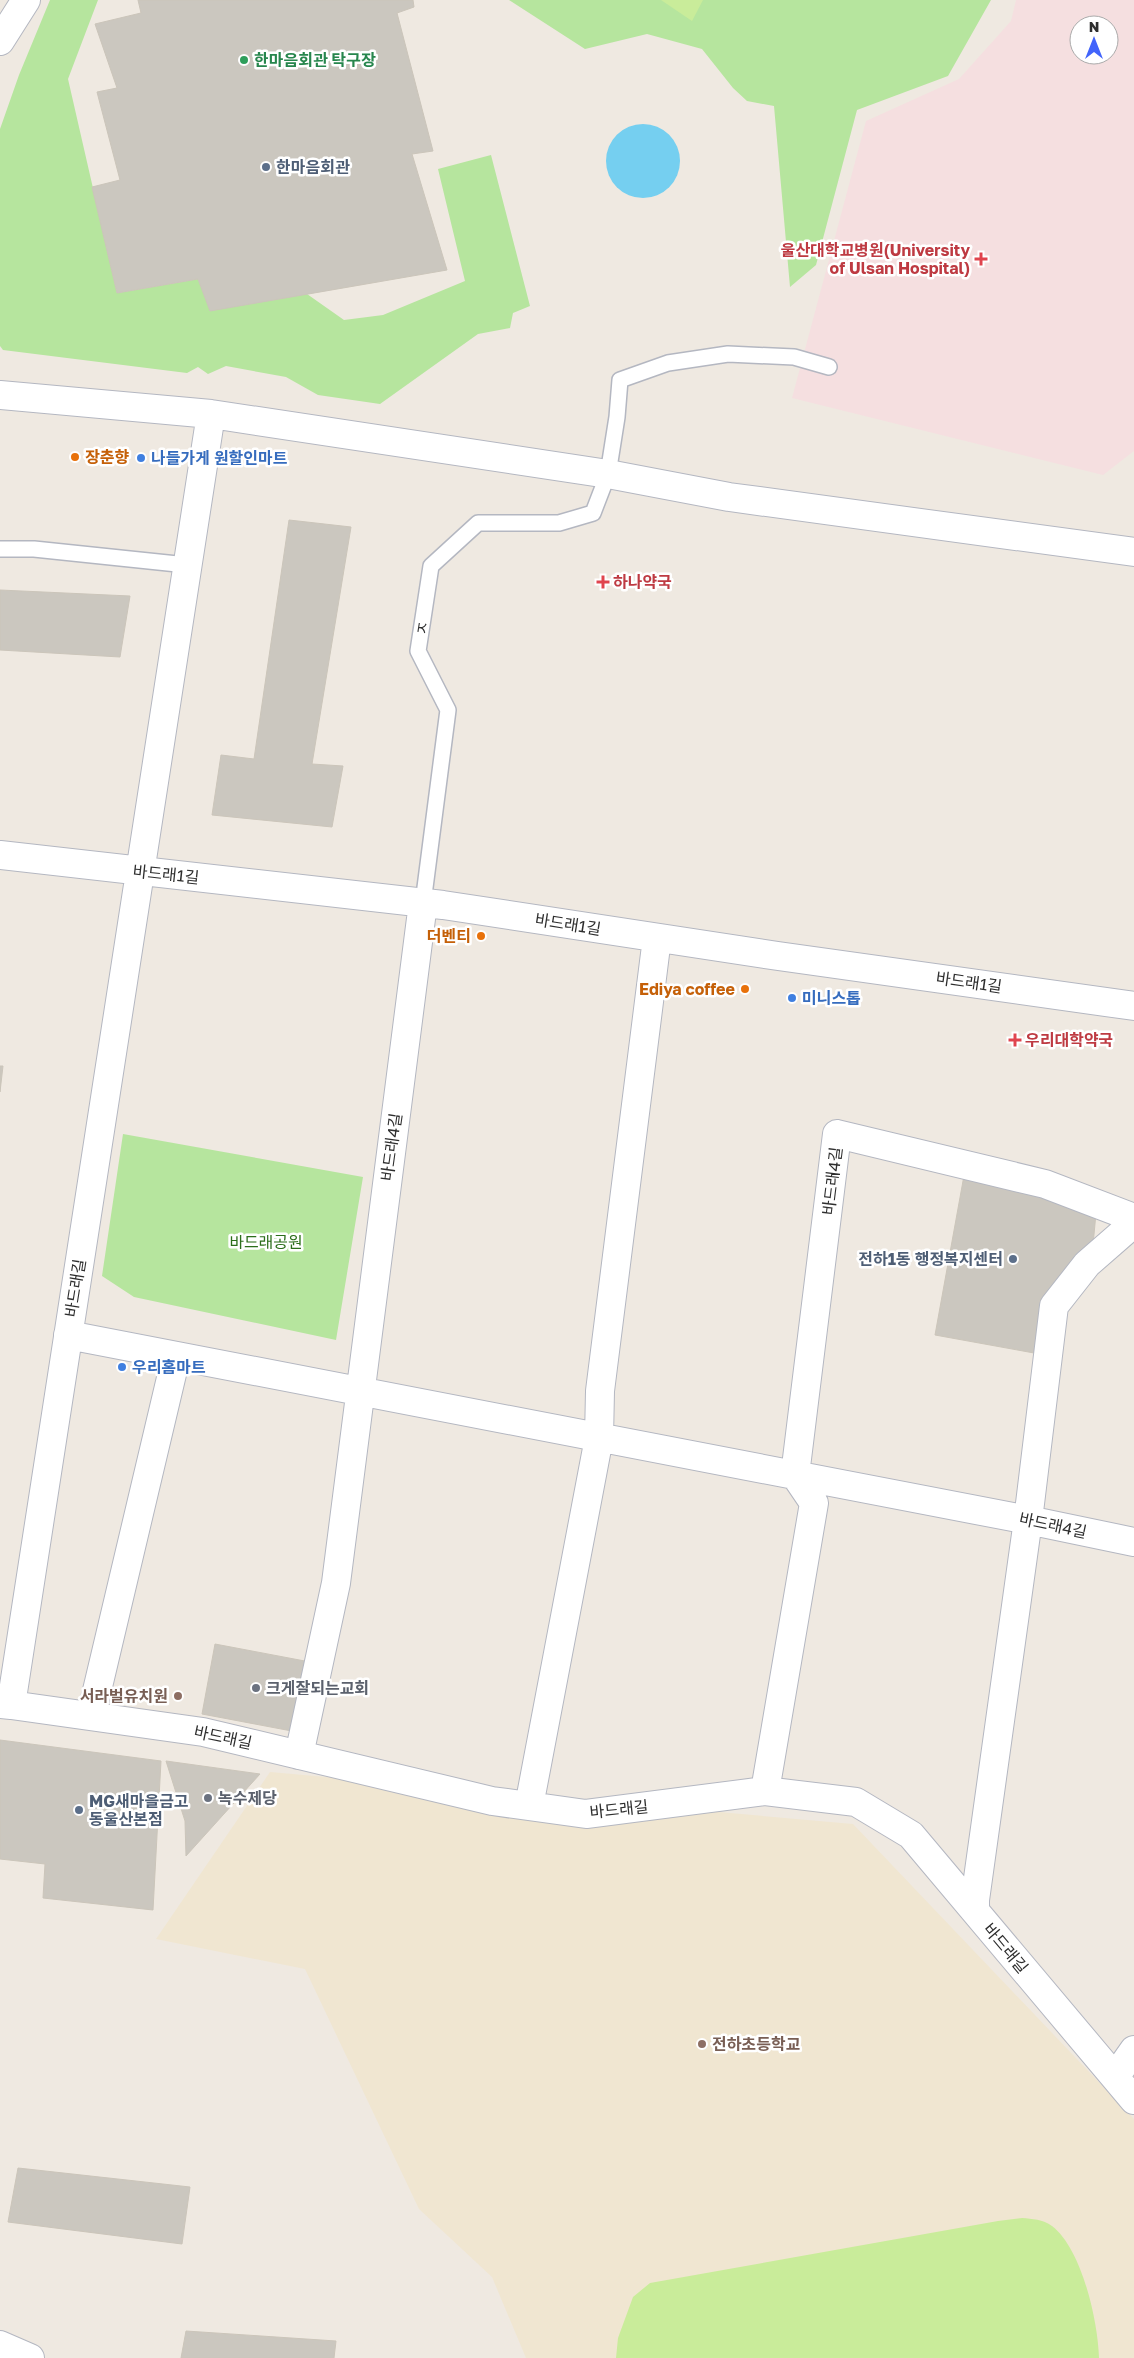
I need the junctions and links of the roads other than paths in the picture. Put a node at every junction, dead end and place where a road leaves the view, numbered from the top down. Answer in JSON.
{"nodes":[{"id":1,"x":26,"y":0,"type":"edge"},
{"id":2,"x":0,"y":40,"type":"edge"},
{"id":3,"x":829,"y":367,"type":"dead end"},
{"id":4,"x":0,"y":395,"type":"edge"},
{"id":5,"x":210,"y":414,"type":"junction"},
{"id":6,"x":608,"y":474,"type":"junction"},
{"id":7,"x":0,"y":549,"type":"edge"},
{"id":8,"x":1134,"y":552,"type":"edge"},
{"id":9,"x":187,"y":565,"type":"junction"},
{"id":10,"x":0,"y":856,"type":"edge"},
{"id":11,"x":140,"y":871,"type":"junction"},
{"id":12,"x":423,"y":903,"type":"junction"},
{"id":13,"x":657,"y":938,"type":"junction"},
{"id":14,"x":1134,"y":1006,"type":"edge"},
{"id":15,"x":1134,"y":1218,"type":"edge"},
{"id":16,"x":1134,"y":1224,"type":"edge"},
{"id":17,"x":68,"y":1336,"type":"junction"},
{"id":18,"x":176,"y":1357,"type":"junction"},
{"id":19,"x":362,"y":1392,"type":"junction"},
{"id":20,"x":600,"y":1438,"type":"junction"},
{"id":21,"x":795,"y":1475,"type":"junction"},
{"id":22,"x":1028,"y":1520,"type":"junction"},
{"id":23,"x":1134,"y":1542,"type":"edge"},
{"id":24,"x":6,"y":1704,"type":"edge"},
{"id":25,"x":91,"y":1716,"type":"junction"},
{"id":26,"x":299,"y":1755,"type":"junction"},
{"id":27,"x":765,"y":1791,"type":"junction"},
{"id":28,"x":529,"y":1806,"type":"junction"},
{"id":29,"x":975,"y":1911,"type":"junction"},
{"id":30,"x":1134,"y":2050,"type":"edge"},
{"id":31,"x":1124,"y":2071,"type":"edge"},
{"id":32,"x":1134,"y":2100,"type":"edge"},
{"id":33,"x":0,"y":2345,"type":"edge"},
{"id":34,"x":30,"y":2358,"type":"edge"}],
"edges":[{"from":1,"to":2,"type":"street"},
{"from":3,"to":6,"type":"lane"},
{"from":4,"to":5,"type":"street"},
{"from":5,"to":6,"type":"street"},
{"from":5,"to":9,"type":"street","name":"바드래길"},
{"from":6,"to":8,"type":"street"},
{"from":6,"to":12,"type":"lane","name":"ㅈ"},
{"from":7,"to":9,"type":"lane"},
{"from":9,"to":11,"type":"street","name":"바드래길"},
{"from":10,"to":11,"type":"street","name":"바드래1길"},
{"from":11,"to":12,"type":"street","name":"바드래1길"},
{"from":11,"to":17,"type":"street","name":"바드래길"},
{"from":12,"to":13,"type":"street","name":"바드래1길"},
{"from":12,"to":19,"type":"street","name":"바드래4길"},
{"from":13,"to":14,"type":"street","name":"바드래1길"},
{"from":13,"to":20,"type":"street"},
{"from":15,"to":21,"type":"street","name":"바드래4길"},
{"from":16,"to":22,"type":"street"},
{"from":17,"to":18,"type":"street","name":"바드래4길"},
{"from":17,"to":24,"type":"street","name":"바드래길"},
{"from":18,"to":19,"type":"street","name":"바드래4길"},
{"from":18,"to":25,"type":"street"},
{"from":19,"to":20,"type":"street","name":"바드래4길"},
{"from":19,"to":26,"type":"street"},
{"from":20,"to":21,"type":"street","name":"바드래4길"},
{"from":20,"to":28,"type":"street"},
{"from":21,"to":22,"type":"street","name":"바드래4길"},
{"from":21,"to":27,"type":"street"},
{"from":22,"to":23,"type":"street","name":"바드래4길"},
{"from":22,"to":29,"type":"street"},
{"from":24,"to":25,"type":"street","name":"바드래길"},
{"from":25,"to":26,"type":"street","name":"바드래길"},
{"from":26,"to":28,"type":"street","name":"바드래길"},
{"from":27,"to":28,"type":"street","name":"바드래길"},
{"from":27,"to":29,"type":"street","name":"바드래길"},
{"from":29,"to":31,"type":"street","name":"바드래길"},
{"from":30,"to":31,"type":"street"},
{"from":31,"to":32,"type":"street","name":"바드래길"},
{"from":33,"to":34,"type":"street"}]}
